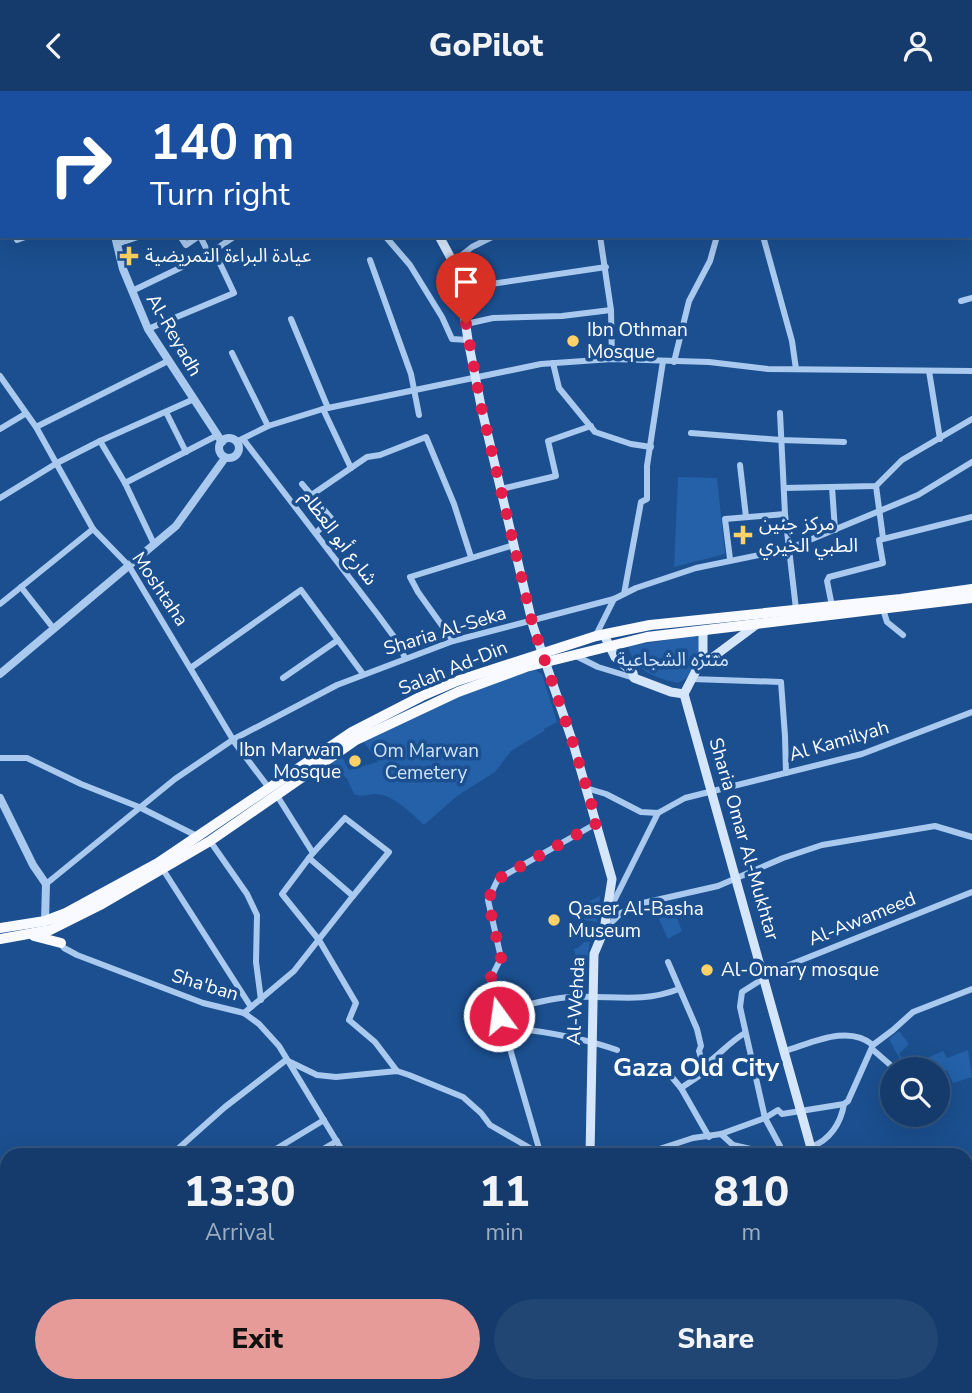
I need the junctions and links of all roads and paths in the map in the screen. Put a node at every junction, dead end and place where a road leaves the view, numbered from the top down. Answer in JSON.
{"nodes":[{"id":1,"x":22,"y":238,"type":"edge"},
{"id":2,"x":181,"y":238,"type":"edge"},
{"id":3,"x":197,"y":238,"type":"edge"},
{"id":4,"x":201,"y":238,"type":"edge"},
{"id":5,"x":232,"y":238,"type":"edge"},
{"id":6,"x":387,"y":238,"type":"edge"},
{"id":7,"x":440,"y":238,"type":"edge"},
{"id":8,"x":490,"y":238,"type":"edge"},
{"id":9,"x":600,"y":238,"type":"edge"},
{"id":10,"x":716,"y":238,"type":"edge"},
{"id":11,"x":764,"y":238,"type":"edge"},
{"id":12,"x":17,"y":240,"type":"dead end"},
{"id":13,"x":116,"y":240,"type":"edge"},
{"id":14,"x":209,"y":254,"type":"junction"},
{"id":15,"x":370,"y":260,"type":"dead end"},
{"id":16,"x":453,"y":262,"type":"junction"},
{"id":17,"x":606,"y":267,"type":"junction"},
{"id":18,"x":132,"y":291,"type":"junction"},
{"id":19,"x":972,"y":298,"type":"edge"},
{"id":20,"x":462,"y":299,"type":"junction"},
{"id":21,"x":961,"y":301,"type":"dead end"},
{"id":22,"x":611,"y":310,"type":"junction"},
{"id":23,"x":291,"y":319,"type":"dead end"},
{"id":24,"x":466,"y":324,"type":"junction"},
{"id":25,"x":148,"y":329,"type":"junction"},
{"id":26,"x":468,"y":340,"type":"junction"},
{"id":27,"x":232,"y":353,"type":"dead end"},
{"id":28,"x":612,"y":359,"type":"junction"},
{"id":29,"x":168,"y":361,"type":"junction"},
{"id":30,"x":663,"y":361,"type":"junction"},
{"id":31,"x":674,"y":362,"type":"junction"},
{"id":32,"x":552,"y":363,"type":"junction"},
{"id":33,"x":796,"y":369,"type":"junction"},
{"id":34,"x":929,"y":371,"type":"junction"},
{"id":35,"x":972,"y":371,"type":"edge"},
{"id":36,"x":0,"y":376,"type":"edge"},
{"id":37,"x":476,"y":379,"type":"junction"},
{"id":38,"x":415,"y":392,"type":"junction"},
{"id":39,"x":194,"y":399,"type":"junction"},
{"id":40,"x":326,"y":409,"type":"junction"},
{"id":41,"x":166,"y":412,"type":"junction"},
{"id":42,"x":780,"y":413,"type":"dead end"},
{"id":43,"x":25,"y":414,"type":"junction"},
{"id":44,"x":419,"y":415,"type":"dead end"},
{"id":45,"x":972,"y":419,"type":"edge"},
{"id":46,"x":268,"y":426,"type":"junction"},
{"id":47,"x":591,"y":426,"type":"junction"},
{"id":48,"x":36,"y":427,"type":"junction"},
{"id":49,"x":0,"y":429,"type":"edge"},
{"id":50,"x":691,"y":433,"type":"dead end"},
{"id":51,"x":220,"y":438,"type":"junction"},
{"id":52,"x":940,"y":439,"type":"junction"},
{"id":53,"x":781,"y":440,"type":"junction"},
{"id":54,"x":100,"y":441,"type":"junction"},
{"id":55,"x":239,"y":441,"type":"junction"},
{"id":56,"x":844,"y":442,"type":"dead end"},
{"id":57,"x":651,"y":447,"type":"junction"},
{"id":58,"x":186,"y":452,"type":"junction"},
{"id":59,"x":225,"y":458,"type":"junction"},
{"id":60,"x":972,"y":462,"type":"edge"},
{"id":61,"x":57,"y":463,"type":"junction"},
{"id":62,"x":740,"y":465,"type":"dead end"},
{"id":63,"x":351,"y":468,"type":"junction"},
{"id":64,"x":125,"y":483,"type":"junction"},
{"id":65,"x":302,"y":484,"type":"dead end"},
{"id":66,"x":876,"y":486,"type":"junction"},
{"id":67,"x":832,"y":487,"type":"junction"},
{"id":68,"x":784,"y":488,"type":"junction"},
{"id":69,"x":501,"y":489,"type":"junction"},
{"id":70,"x":310,"y":496,"type":"junction"},
{"id":71,"x":0,"y":498,"type":"edge"},
{"id":72,"x":879,"y":512,"type":"junction"},
{"id":73,"x":785,"y":514,"type":"junction"},
{"id":74,"x":746,"y":517,"type":"junction"},
{"id":75,"x":972,"y":517,"type":"edge"},
{"id":76,"x":93,"y":529,"type":"junction"},
{"id":77,"x":835,"y":530,"type":"junction"},
{"id":78,"x":316,"y":533,"type":"junction"},
{"id":79,"x":883,"y":538,"type":"junction"},
{"id":80,"x":154,"y":544,"type":"junction"},
{"id":81,"x":514,"y":545,"type":"junction"},
{"id":82,"x":788,"y":549,"type":"junction"},
{"id":83,"x":471,"y":558,"type":"junction"},
{"id":84,"x":730,"y":559,"type":"junction"},
{"id":85,"x":129,"y":566,"type":"junction"},
{"id":86,"x":21,"y":587,"type":"junction"},
{"id":87,"x":972,"y":589,"type":"edge"},
{"id":88,"x":624,"y":594,"type":"junction"},
{"id":89,"x":972,"y":598,"type":"edge"},
{"id":90,"x":614,"y":599,"type":"junction"},
{"id":91,"x":0,"y":604,"type":"edge"},
{"id":92,"x":832,"y":606,"type":"junction"},
{"id":93,"x":796,"y":609,"type":"junction"},
{"id":94,"x":883,"y":609,"type":"junction"},
{"id":95,"x":533,"y":621,"type":"junction"},
{"id":96,"x":756,"y":625,"type":"junction"},
{"id":97,"x":54,"y":629,"type":"junction"},
{"id":98,"x":703,"y":631,"type":"junction"},
{"id":99,"x":600,"y":635,"type":"junction"},
{"id":100,"x":904,"y":635,"type":"dead end"},
{"id":101,"x":338,"y":640,"type":"junction"},
{"id":102,"x":453,"y":641,"type":"junction"},
{"id":103,"x":609,"y":646,"type":"junction"},
{"id":104,"x":573,"y":655,"type":"junction"},
{"id":105,"x":544,"y":657,"type":"junction"},
{"id":106,"x":405,"y":658,"type":"junction"},
{"id":107,"x":192,"y":667,"type":"junction"},
{"id":108,"x":699,"y":667,"type":"junction"},
{"id":109,"x":0,"y":674,"type":"edge"},
{"id":110,"x":363,"y":674,"type":"junction"},
{"id":111,"x":283,"y":678,"type":"dead end"},
{"id":112,"x":634,"y":678,"type":"junction"},
{"id":113,"x":692,"y":680,"type":"junction"},
{"id":114,"x":684,"y":694,"type":"junction"},
{"id":115,"x":972,"y":712,"type":"edge"},
{"id":116,"x":234,"y":739,"type":"junction"},
{"id":117,"x":0,"y":758,"type":"edge"},
{"id":118,"x":786,"y":773,"type":"junction"},
{"id":119,"x":586,"y":788,"type":"junction"},
{"id":120,"x":712,"y":790,"type":"junction"},
{"id":121,"x":272,"y":791,"type":"junction"},
{"id":122,"x":1,"y":801,"type":"edge"},
{"id":123,"x":139,"y":807,"type":"junction"},
{"id":124,"x":658,"y":813,"type":"junction"},
{"id":125,"x":597,"y":823,"type":"junction"},
{"id":126,"x":197,"y":835,"type":"junction"},
{"id":127,"x":972,"y":837,"type":"edge"},
{"id":128,"x":210,"y":841,"type":"junction"},
{"id":129,"x":311,"y":856,"type":"junction"},
{"id":130,"x":162,"y":869,"type":"junction"},
{"id":131,"x":737,"y":879,"type":"junction"},
{"id":132,"x":46,"y":884,"type":"junction"},
{"id":133,"x":972,"y":892,"type":"edge"},
{"id":134,"x":353,"y":896,"type":"junction"},
{"id":135,"x":607,"y":914,"type":"junction"},
{"id":136,"x":48,"y":926,"type":"junction"},
{"id":137,"x":0,"y":928,"type":"edge"},
{"id":138,"x":604,"y":930,"type":"junction"},
{"id":139,"x":28,"y":935,"type":"junction"},
{"id":140,"x":0,"y":939,"type":"edge"},
{"id":141,"x":318,"y":940,"type":"junction"},
{"id":142,"x":61,"y":943,"type":"junction"},
{"id":143,"x":668,"y":962,"type":"dead end"},
{"id":144,"x":764,"y":975,"type":"junction"},
{"id":145,"x":679,"y":989,"type":"junction"},
{"id":146,"x":972,"y":989,"type":"edge"},
{"id":147,"x":593,"y":996,"type":"junction"},
{"id":148,"x":261,"y":1000,"type":"junction"},
{"id":149,"x":251,"y":1007,"type":"junction"},
{"id":150,"x":498,"y":1012,"type":"junction"},
{"id":151,"x":244,"y":1013,"type":"junction"},
{"id":152,"x":503,"y":1027,"type":"junction"},
{"id":153,"x":745,"y":1034,"type":"junction"},
{"id":154,"x":591,"y":1041,"type":"junction"},
{"id":155,"x":872,"y":1047,"type":"junction"},
{"id":156,"x":617,"y":1051,"type":"dead end"},
{"id":157,"x":785,"y":1051,"type":"junction"},
{"id":158,"x":882,"y":1057,"type":"edge"},
{"id":159,"x":286,"y":1060,"type":"junction"},
{"id":160,"x":661,"y":1064,"type":"dead end"},
{"id":161,"x":703,"y":1066,"type":"junction"},
{"id":162,"x":397,"y":1072,"type":"junction"},
{"id":163,"x":681,"y":1088,"type":"junction"},
{"id":164,"x":844,"y":1104,"type":"junction"},
{"id":165,"x":801,"y":1109,"type":"junction"},
{"id":166,"x":765,"y":1118,"type":"junction"},
{"id":167,"x":324,"y":1120,"type":"junction"},
{"id":168,"x":721,"y":1134,"type":"junction"},
{"id":169,"x":709,"y":1137,"type":"junction"},
{"id":170,"x":337,"y":1141,"type":"junction"},
{"id":171,"x":178,"y":1148,"type":"edge"},
{"id":172,"x":278,"y":1148,"type":"edge"},
{"id":173,"x":325,"y":1148,"type":"edge"},
{"id":174,"x":341,"y":1148,"type":"edge"},
{"id":175,"x":530,"y":1148,"type":"edge"},
{"id":176,"x":539,"y":1148,"type":"edge"},
{"id":177,"x":590,"y":1148,"type":"edge"},
{"id":178,"x":662,"y":1148,"type":"edge"},
{"id":179,"x":746,"y":1148,"type":"edge"},
{"id":180,"x":780,"y":1148,"type":"edge"},
{"id":181,"x":811,"y":1148,"type":"edge"},
{"id":182,"x":815,"y":1148,"type":"edge"}],
"edges":[{"from":1,"to":12,"type":"street"},
{"from":2,"to":3,"type":"street"},
{"from":4,"to":14,"type":"street"},
{"from":5,"to":14,"type":"street"},
{"from":6,"to":26,"type":"street"},
{"from":7,"to":16,"type":"main road","name":"Al-Wehda"},
{"from":8,"to":16,"type":"street"},
{"from":9,"to":17,"type":"street"},
{"from":10,"to":31,"type":"street"},
{"from":11,"to":33,"type":"street"},
{"from":13,"to":18,"type":"street","name":"Al-Reyadh"},
{"from":14,"to":18,"type":"street"},
{"from":14,"to":25,"type":"street"},
{"from":15,"to":38,"type":"street"},
{"from":16,"to":20,"type":"main road","name":"Al-Wehda"},
{"from":17,"to":20,"type":"street"},
{"from":17,"to":22,"type":"street"},
{"from":18,"to":25,"type":"street","name":"Al-Reyadh"},
{"from":19,"to":21,"type":"street"},
{"from":20,"to":24,"type":"main road","name":"Al-Wehda"},
{"from":22,"to":24,"type":"street"},
{"from":22,"to":28,"type":"street"},
{"from":23,"to":40,"type":"street"},
{"from":24,"to":26,"type":"main road","name":"Al-Wehda"},
{"from":25,"to":29,"type":"street","name":"Al-Reyadh"},
{"from":26,"to":37,"type":"main road","name":"Al-Wehda"},
{"from":27,"to":46,"type":"street"},
{"from":28,"to":30,"type":"street"},
{"from":28,"to":32,"type":"street"},
{"from":29,"to":39,"type":"street","name":"Al-Reyadh"},
{"from":29,"to":48,"type":"street"},
{"from":30,"to":31,"type":"street"},
{"from":30,"to":57,"type":"street"},
{"from":31,"to":33,"type":"street"},
{"from":32,"to":37,"type":"street"},
{"from":32,"to":47,"type":"street"},
{"from":33,"to":34,"type":"street"},
{"from":34,"to":35,"type":"street"},
{"from":34,"to":52,"type":"street"},
{"from":36,"to":43,"type":"street","name":"Moshtaha"},
{"from":37,"to":38,"type":"street"},
{"from":37,"to":69,"type":"main road","name":"Al-Wehda"},
{"from":38,"to":40,"type":"street"},
{"from":38,"to":44,"type":"street"},
{"from":39,"to":41,"type":"street"},
{"from":39,"to":51,"type":"street","name":"Al-Reyadh"},
{"from":40,"to":46,"type":"street"},
{"from":40,"to":63,"type":"street"},
{"from":41,"to":54,"type":"street"},
{"from":41,"to":58,"type":"street"},
{"from":42,"to":53,"type":"street"},
{"from":43,"to":48,"type":"street","name":"Moshtaha"},
{"from":43,"to":49,"type":"street"},
{"from":45,"to":52,"type":"street"},
{"from":46,"to":55,"type":"street"},
{"from":47,"to":57,"type":"street"},
{"from":47,"to":69,"type":"street"},
{"from":48,"to":61,"type":"street","name":"Moshtaha"},
{"from":50,"to":53,"type":"street"},
{"from":51,"to":55,"type":"street"},
{"from":51,"to":58,"type":"street"},
{"from":51,"to":59,"type":"street"},
{"from":52,"to":66,"type":"street"},
{"from":53,"to":56,"type":"street"},
{"from":53,"to":68,"type":"street"},
{"from":54,"to":61,"type":"street"},
{"from":54,"to":64,"type":"street"},
{"from":55,"to":59,"type":"street"},
{"from":55,"to":78,"type":"street","name":"شارع أبو العظام"},
{"from":57,"to":88,"type":"street"},
{"from":58,"to":64,"type":"street"},
{"from":59,"to":80,"type":"street"},
{"from":60,"to":72,"type":"street","name":"Sharia Al-Seka"},
{"from":61,"to":71,"type":"street"},
{"from":61,"to":76,"type":"street","name":"Moshtaha"},
{"from":62,"to":74,"type":"street"},
{"from":63,"to":70,"type":"street"},
{"from":63,"to":83,"type":"street"},
{"from":64,"to":80,"type":"street"},
{"from":65,"to":70,"type":"street"},
{"from":66,"to":67,"type":"street"},
{"from":66,"to":72,"type":"street"},
{"from":67,"to":68,"type":"street"},
{"from":67,"to":77,"type":"street"},
{"from":68,"to":73,"type":"street"},
{"from":69,"to":81,"type":"main road","name":"Al-Wehda"},
{"from":70,"to":78,"type":"street"},
{"from":72,"to":77,"type":"street","name":"Sharia Al-Seka"},
{"from":72,"to":79,"type":"street"},
{"from":73,"to":74,"type":"street"},
{"from":73,"to":82,"type":"street"},
{"from":74,"to":84,"type":"street"},
{"from":75,"to":79,"type":"street"},
{"from":76,"to":85,"type":"street","name":"Moshtaha"},
{"from":76,"to":86,"type":"street"},
{"from":77,"to":82,"type":"street","name":"Sharia Al-Seka"},
{"from":78,"to":106,"type":"street","name":"شارع أبو العظام"},
{"from":79,"to":92,"type":"street"},
{"from":80,"to":85,"type":"street"},
{"from":81,"to":83,"type":"street"},
{"from":81,"to":95,"type":"main road","name":"Al-Wehda"},
{"from":82,"to":84,"type":"street","name":"Sharia Al-Seka"},
{"from":82,"to":93,"type":"street"},
{"from":83,"to":102,"type":"street"},
{"from":84,"to":88,"type":"street","name":"Sharia Al-Seka"},
{"from":85,"to":97,"type":"street"},
{"from":85,"to":107,"type":"street","name":"Moshtaha"},
{"from":86,"to":91,"type":"street"},
{"from":86,"to":97,"type":"street"},
{"from":87,"to":92,"type":"highway","name":"Salah Ad-Din"},
{"from":88,"to":90,"type":"street","name":"Sharia Al-Seka"},
{"from":89,"to":94,"type":"highway","name":"Salah Ad-Din"},
{"from":90,"to":95,"type":"street","name":"Sharia Al-Seka"},
{"from":90,"to":99,"type":"street"},
{"from":92,"to":93,"type":"highway","name":"Salah Ad-Din"},
{"from":93,"to":99,"type":"highway","name":"Salah Ad-Din"},
{"from":94,"to":96,"type":"highway","name":"Salah Ad-Din"},
{"from":94,"to":100,"type":"street"},
{"from":95,"to":102,"type":"street","name":"Sharia Al-Seka"},
{"from":95,"to":105,"type":"main road","name":"Al-Wehda"},
{"from":96,"to":98,"type":"highway","name":"Salah Ad-Din"},
{"from":96,"to":108,"type":"main road"},
{"from":97,"to":109,"type":"street"},
{"from":98,"to":103,"type":"highway","name":"Salah Ad-Din"},
{"from":98,"to":108,"type":"main road"},
{"from":99,"to":103,"type":"main road"},
{"from":99,"to":105,"type":"highway","name":"Salah Ad-Din"},
{"from":101,"to":107,"type":"street"},
{"from":101,"to":110,"type":"street"},
{"from":101,"to":111,"type":"street"},
{"from":102,"to":106,"type":"street","name":"Sharia Al-Seka"},
{"from":103,"to":104,"type":"highway","name":"Salah Ad-Din"},
{"from":103,"to":112,"type":"main road"},
{"from":104,"to":105,"type":"highway","name":"Salah Ad-Din"},
{"from":104,"to":112,"type":"street"},
{"from":105,"to":119,"type":"main road","name":"Al-Wehda"},
{"from":105,"to":121,"type":"highway","name":"Salah Ad-Din"},
{"from":106,"to":110,"type":"street","name":"Sharia Al-Seka"},
{"from":107,"to":116,"type":"street","name":"Moshtaha"},
{"from":108,"to":113,"type":"main road"},
{"from":110,"to":116,"type":"street","name":"Sharia Al-Seka"},
{"from":112,"to":114,"type":"main road"},
{"from":113,"to":114,"type":"main road"},
{"from":113,"to":118,"type":"street"},
{"from":114,"to":120,"type":"main road","name":"Sharia Omar Al-Mukhtar"},
{"from":115,"to":118,"type":"street","name":"Al Kamilyah"},
{"from":116,"to":121,"type":"street","name":"Moshtaha"},
{"from":116,"to":123,"type":"street","name":"Sharia Al-Seka"},
{"from":117,"to":123,"type":"street"},
{"from":118,"to":120,"type":"street","name":"Al Kamilyah"},
{"from":119,"to":124,"type":"street"},
{"from":119,"to":125,"type":"main road","name":"Al-Wehda"},
{"from":120,"to":124,"type":"street","name":"Al Kamilyah"},
{"from":120,"to":131,"type":"main road","name":"Sharia Omar Al-Mukhtar"},
{"from":121,"to":126,"type":"highway","name":"Salah Ad-Din"},
{"from":121,"to":128,"type":"highway","name":"Salah Ad-Din"},
{"from":121,"to":129,"type":"street","name":"Moshtaha"},
{"from":122,"to":132,"type":"street"},
{"from":123,"to":126,"type":"street"},
{"from":123,"to":132,"type":"street","name":"Sharia Al-Seka"},
{"from":124,"to":135,"type":"street"},
{"from":125,"to":135,"type":"main road","name":"Al-Wehda"},
{"from":125,"to":150,"type":"street"},
{"from":126,"to":136,"type":"highway","name":"Salah Ad-Din"},
{"from":127,"to":131,"type":"street"},
{"from":128,"to":130,"type":"highway","name":"Salah Ad-Din"},
{"from":128,"to":148,"type":"street"},
{"from":129,"to":134,"type":"street","name":"Moshtaha"},
{"from":129,"to":134,"type":"street"},
{"from":129,"to":141,"type":"street"},
{"from":130,"to":136,"type":"highway","name":"Salah Ad-Din"},
{"from":130,"to":149,"type":"street"},
{"from":131,"to":138,"type":"street"},
{"from":131,"to":144,"type":"main road","name":"Sharia Omar Al-Mukhtar"},
{"from":132,"to":136,"type":"street"},
{"from":133,"to":144,"type":"street","name":"Al-Awameed"},
{"from":134,"to":141,"type":"street"},
{"from":135,"to":138,"type":"main road","name":"Al-Wehda"},
{"from":136,"to":137,"type":"highway","name":"Salah Ad-Din"},
{"from":136,"to":139,"type":"highway","name":"Salah Ad-Din"},
{"from":136,"to":142,"type":"street","name":"Sha'ban"},
{"from":138,"to":147,"type":"main road","name":"Al-Wehda"},
{"from":139,"to":140,"type":"highway","name":"Salah Ad-Din"},
{"from":139,"to":142,"type":"highway"},
{"from":141,"to":148,"type":"street"},
{"from":141,"to":162,"type":"street"},
{"from":142,"to":151,"type":"street","name":"Sha'ban"},
{"from":143,"to":145,"type":"street"},
{"from":144,"to":153,"type":"street"},
{"from":144,"to":157,"type":"main road","name":"Sharia Omar Al-Mukhtar"},
{"from":145,"to":147,"type":"street"},
{"from":145,"to":161,"type":"street"},
{"from":146,"to":155,"type":"street"},
{"from":147,"to":150,"type":"street"},
{"from":147,"to":154,"type":"main road","name":"Al-Wehda"},
{"from":148,"to":149,"type":"street"},
{"from":149,"to":151,"type":"street"},
{"from":150,"to":152,"type":"street"},
{"from":151,"to":159,"type":"street","name":"Sha'ban"},
{"from":152,"to":154,"type":"street"},
{"from":152,"to":176,"type":"street"},
{"from":153,"to":161,"type":"street"},
{"from":153,"to":166,"type":"street"},
{"from":154,"to":156,"type":"street"},
{"from":154,"to":177,"type":"main road","name":"Al-Wehda"},
{"from":155,"to":157,"type":"street"},
{"from":155,"to":158,"type":"street"},
{"from":155,"to":164,"type":"street"},
{"from":157,"to":165,"type":"main road","name":"Sharia Omar Al-Mukhtar"},
{"from":159,"to":162,"type":"street"},
{"from":159,"to":167,"type":"street","name":"Sha'ban"},
{"from":159,"to":171,"type":"street"},
{"from":160,"to":163,"type":"street"},
{"from":161,"to":163,"type":"street"},
{"from":162,"to":175,"type":"street"},
{"from":163,"to":169,"type":"street"},
{"from":164,"to":165,"type":"street"},
{"from":164,"to":182,"type":"street"},
{"from":165,"to":166,"type":"street"},
{"from":165,"to":181,"type":"main road","name":"Sharia Omar Al-Mukhtar"},
{"from":166,"to":168,"type":"street"},
{"from":166,"to":180,"type":"street"},
{"from":167,"to":170,"type":"street","name":"Sha'ban"},
{"from":167,"to":172,"type":"street"},
{"from":168,"to":169,"type":"street"},
{"from":168,"to":179,"type":"street"},
{"from":169,"to":178,"type":"street"},
{"from":170,"to":173,"type":"street"},
{"from":170,"to":174,"type":"street","name":"Sha'ban"}]}
